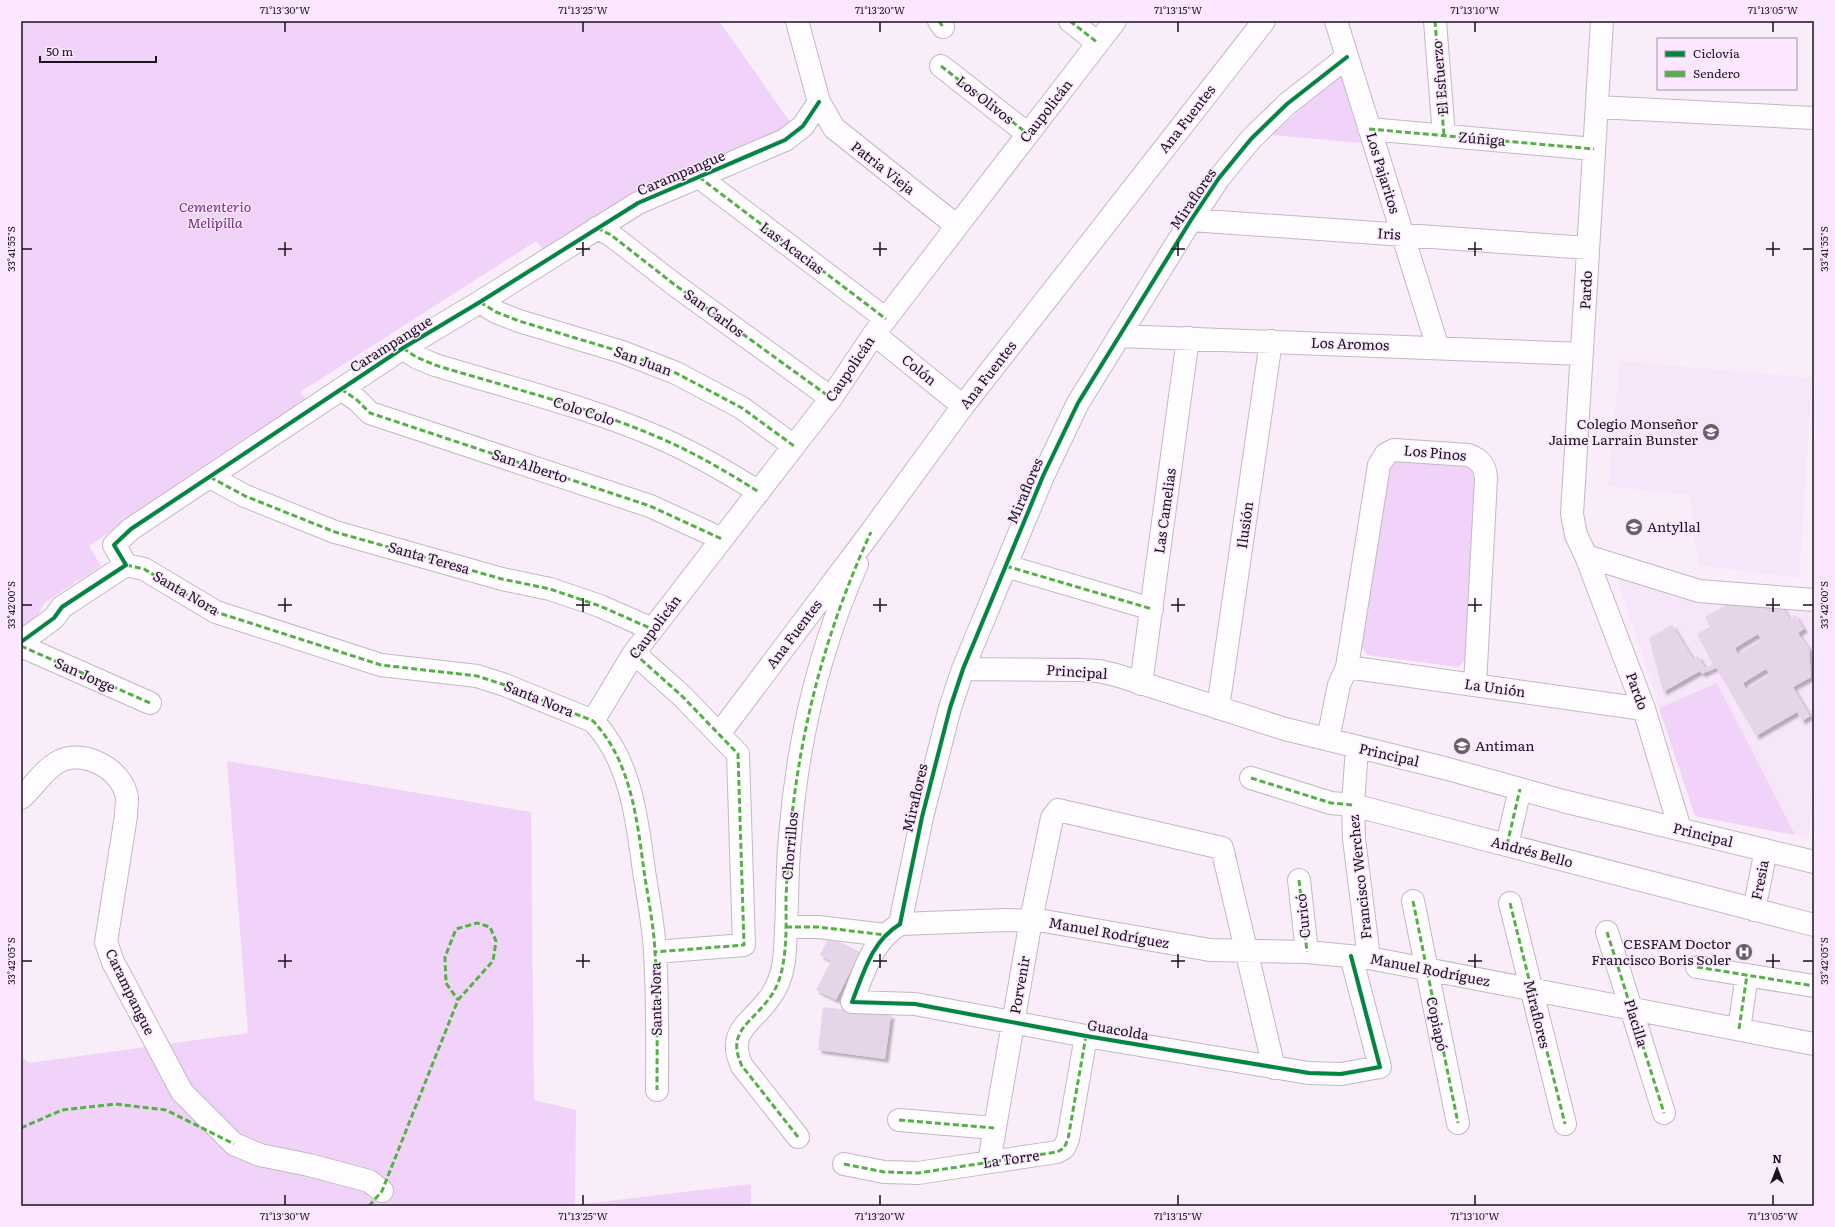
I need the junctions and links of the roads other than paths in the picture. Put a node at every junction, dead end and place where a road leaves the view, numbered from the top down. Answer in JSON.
{"nodes":[{"id":1,"x":1070,"y":21,"type":"edge"},
{"id":2,"x":1115,"y":21,"type":"edge"},
{"id":3,"x":1264,"y":21,"type":"edge"},
{"id":4,"x":1336,"y":21,"type":"edge"},
{"id":5,"x":1435,"y":21,"type":"edge"},
{"id":6,"x":1602,"y":21,"type":"edge"},
{"id":7,"x":800,"y":22,"type":"edge"},
{"id":8,"x":1098,"y":43,"type":"junction"},
{"id":9,"x":1347,"y":57,"type":"junction"},
{"id":10,"x":941,"y":66,"type":"dead end"},
{"id":11,"x":819,"y":102,"type":"junction"},
{"id":12,"x":1597,"y":107,"type":"junction"},
{"id":13,"x":1814,"y":118,"type":"edge"},
{"id":14,"x":1370,"y":129,"type":"junction"},
{"id":15,"x":1028,"y":134,"type":"junction"},
{"id":16,"x":1444,"y":136,"type":"junction"},
{"id":17,"x":1594,"y":149,"type":"junction"},
{"id":18,"x":699,"y":177,"type":"junction"},
{"id":19,"x":1191,"y":220,"type":"junction"},
{"id":20,"x":957,"y":226,"type":"junction"},
{"id":21,"x":597,"y":228,"type":"junction"},
{"id":22,"x":1403,"y":235,"type":"junction"},
{"id":23,"x":1588,"y":248,"type":"junction"},
{"id":24,"x":480,"y":302,"type":"junction"},
{"id":25,"x":880,"y":326,"type":"junction"},
{"id":26,"x":1119,"y":336,"type":"junction"},
{"id":27,"x":1188,"y":338,"type":"junction"},
{"id":28,"x":1271,"y":341,"type":"junction"},
{"id":29,"x":403,"y":348,"type":"junction"},
{"id":30,"x":1438,"y":348,"type":"junction"},
{"id":31,"x":1582,"y":354,"type":"junction"},
{"id":32,"x":340,"y":389,"type":"junction"},
{"id":33,"x":831,"y":398,"type":"junction"},
{"id":34,"x":963,"y":406,"type":"junction"},
{"id":35,"x":794,"y":446,"type":"junction"},
{"id":36,"x":210,"y":477,"type":"junction"},
{"id":37,"x":759,"y":492,"type":"junction"},
{"id":38,"x":871,"y":532,"type":"junction"},
{"id":39,"x":722,"y":539,"type":"junction"},
{"id":40,"x":1586,"y":556,"type":"junction"},
{"id":41,"x":126,"y":564,"type":"junction"},
{"id":42,"x":1006,"y":566,"type":"junction"},
{"id":43,"x":1814,"y":600,"type":"edge"},
{"id":44,"x":1152,"y":609,"type":"junction"},
{"id":45,"x":652,"y":629,"type":"junction"},
{"id":46,"x":21,"y":642,"type":"edge"},
{"id":47,"x":21,"y":646,"type":"edge"},
{"id":48,"x":634,"y":654,"type":"junction"},
{"id":49,"x":1347,"y":667,"type":"junction"},
{"id":50,"x":963,"y":669,"type":"junction"},
{"id":51,"x":1141,"y":684,"type":"junction"},
{"id":52,"x":1475,"y":685,"type":"junction"},
{"id":53,"x":150,"y":704,"type":"dead end"},
{"id":54,"x":1218,"y":708,"type":"junction"},
{"id":55,"x":1644,"y":709,"type":"junction"},
{"id":56,"x":593,"y":721,"type":"junction"},
{"id":57,"x":719,"y":734,"type":"junction"},
{"id":58,"x":1328,"y":739,"type":"junction"},
{"id":59,"x":1357,"y":747,"type":"junction"},
{"id":60,"x":1251,"y":778,"type":"dead end"},
{"id":61,"x":1520,"y":789,"type":"junction"},
{"id":62,"x":21,"y":798,"type":"edge"},
{"id":63,"x":1353,"y":805,"type":"junction"},
{"id":64,"x":1680,"y":829,"type":"junction"},
{"id":65,"x":1507,"y":845,"type":"junction"},
{"id":66,"x":1766,"y":850,"type":"junction"},
{"id":67,"x":1814,"y":862,"type":"edge"},
{"id":68,"x":1299,"y":880,"type":"dead end"},
{"id":69,"x":1412,"y":901,"type":"dead end"},
{"id":70,"x":1510,"y":903,"type":"dead end"},
{"id":71,"x":1754,"y":910,"type":"junction"},
{"id":72,"x":1031,"y":920,"type":"junction"},
{"id":73,"x":1814,"y":925,"type":"edge"},
{"id":74,"x":786,"y":927,"type":"junction"},
{"id":75,"x":892,"y":929,"type":"junction"},
{"id":76,"x":1607,"y":932,"type":"dead end"},
{"id":77,"x":1246,"y":951,"type":"junction"},
{"id":78,"x":655,"y":952,"type":"junction"},
{"id":79,"x":1307,"y":952,"type":"junction"},
{"id":80,"x":1360,"y":957,"type":"junction"},
{"id":81,"x":1697,"y":966,"type":"dead end"},
{"id":82,"x":1425,"y":968,"type":"junction"},
{"id":83,"x":1748,"y":975,"type":"junction"},
{"id":84,"x":1814,"y":986,"type":"edge"},
{"id":85,"x":1530,"y":989,"type":"junction"},
{"id":86,"x":852,"y":1002,"type":"joint"},
{"id":87,"x":1631,"y":1008,"type":"junction"},
{"id":88,"x":1014,"y":1022,"type":"junction"},
{"id":89,"x":1739,"y":1029,"type":"junction"},
{"id":90,"x":1086,"y":1036,"type":"junction"},
{"id":91,"x":1814,"y":1044,"type":"edge"},
{"id":92,"x":1380,"y":1067,"type":"joint"},
{"id":93,"x":1274,"y":1068,"type":"junction"},
{"id":94,"x":657,"y":1090,"type":"dead end"},
{"id":95,"x":1664,"y":1113,"type":"dead end"},
{"id":96,"x":899,"y":1120,"type":"dead end"},
{"id":97,"x":1458,"y":1123,"type":"dead end"},
{"id":98,"x":1565,"y":1124,"type":"dead end"},
{"id":99,"x":994,"y":1128,"type":"junction"},
{"id":100,"x":798,"y":1137,"type":"dead end"},
{"id":101,"x":989,"y":1162,"type":"junction"},
{"id":102,"x":844,"y":1164,"type":"dead end"},
{"id":103,"x":382,"y":1191,"type":"dead end"}],
"edges":[{"from":1,"to":8,"type":"street"},
{"from":2,"to":8,"type":"street","name":"Caupolicán"},
{"from":3,"to":34,"type":"street","name":"Ana Fuentes"},
{"from":4,"to":9,"type":"street","name":"Los Pajaritos"},
{"from":5,"to":16,"type":"street","name":"El Esfuerzo"},
{"from":6,"to":12,"type":"street","name":"Pardo"},
{"from":7,"to":11,"type":"street","name":"Patria Vieja"},
{"from":8,"to":15,"type":"street","name":"Caupolicán"},
{"from":9,"to":14,"type":"street","name":"Los Pajaritos"},
{"from":9,"to":19,"type":"street","name":"Miraflores"},
{"from":10,"to":15,"type":"street","name":"Los Olivos"},
{"from":11,"to":18,"type":"street","name":"Carampangue"},
{"from":11,"to":20,"type":"street","name":"Patria Vieja"},
{"from":12,"to":13,"type":"street"},
{"from":12,"to":17,"type":"street","name":"Pardo"},
{"from":14,"to":16,"type":"street","name":"Zúñiga"},
{"from":14,"to":22,"type":"street","name":"Los Pajaritos"},
{"from":15,"to":20,"type":"street","name":"Caupolicán"},
{"from":16,"to":17,"type":"street","name":"Zúñiga"},
{"from":17,"to":23,"type":"street","name":"Pardo"},
{"from":18,"to":21,"type":"street","name":"Carampangue"},
{"from":18,"to":25,"type":"street","name":"Las Acacias"},
{"from":19,"to":22,"type":"street","name":"Iris"},
{"from":19,"to":26,"type":"street","name":"Miraflores"},
{"from":20,"to":25,"type":"street","name":"Caupolicán"},
{"from":21,"to":24,"type":"street","name":"Carampangue"},
{"from":21,"to":33,"type":"street","name":"San Carlos"},
{"from":22,"to":23,"type":"street","name":"Iris"},
{"from":22,"to":30,"type":"street","name":"Los Pajaritos"},
{"from":23,"to":31,"type":"street","name":"Pardo"},
{"from":24,"to":29,"type":"street","name":"Carampangue"},
{"from":24,"to":35,"type":"street","name":"San Juan"},
{"from":25,"to":33,"type":"street","name":"Caupolicán"},
{"from":25,"to":34,"type":"street","name":"Colón"},
{"from":26,"to":27,"type":"street","name":"Los Aromos"},
{"from":26,"to":42,"type":"street","name":"Miraflores"},
{"from":27,"to":28,"type":"street","name":"Los Aromos"},
{"from":27,"to":44,"type":"street","name":"Las Camelias"},
{"from":28,"to":30,"type":"street","name":"Los Aromos"},
{"from":28,"to":54,"type":"street","name":"Ilusión"},
{"from":29,"to":32,"type":"street","name":"Carampangue"},
{"from":29,"to":37,"type":"street","name":"Colo Colo"},
{"from":30,"to":31,"type":"street","name":"Los Aromos"},
{"from":31,"to":40,"type":"street","name":"Pardo"},
{"from":32,"to":36,"type":"street","name":"Carampangue"},
{"from":32,"to":39,"type":"street","name":"San Alberto"},
{"from":33,"to":35,"type":"street","name":"Caupolicán"},
{"from":34,"to":38,"type":"street","name":"Ana Fuentes"},
{"from":35,"to":37,"type":"street","name":"Caupolicán"},
{"from":36,"to":41,"type":"street","name":"Carampangue"},
{"from":36,"to":45,"type":"street","name":"Santa Teresa"},
{"from":37,"to":39,"type":"street","name":"Caupolicán"},
{"from":38,"to":57,"type":"street","name":"Ana Fuentes"},
{"from":38,"to":74,"type":"street","name":"Chorrillos"},
{"from":39,"to":45,"type":"street","name":"Caupolicán"},
{"from":40,"to":43,"type":"street"},
{"from":40,"to":55,"type":"street","name":"Pardo"},
{"from":41,"to":46,"type":"street"},
{"from":41,"to":56,"type":"street","name":"Santa Nora"},
{"from":42,"to":44,"type":"street"},
{"from":42,"to":50,"type":"street","name":"Miraflores"},
{"from":44,"to":51,"type":"street","name":"Las Camelias"},
{"from":45,"to":48,"type":"street","name":"Caupolicán"},
{"from":47,"to":53,"type":"street","name":"San Jorge"},
{"from":48,"to":56,"type":"street","name":"Caupolicán"},
{"from":48,"to":57,"type":"street"},
{"from":49,"to":52,"type":"street","name":"La Unión"},
{"from":49,"to":52,"type":"street","name":"Los Pinos"},
{"from":49,"to":58,"type":"street","name":"Los Pinos"},
{"from":50,"to":51,"type":"street","name":"Principal"},
{"from":50,"to":75,"type":"street","name":"Miraflores"},
{"from":51,"to":54,"type":"street","name":"Principal"},
{"from":52,"to":55,"type":"street","name":"La Unión"},
{"from":54,"to":58,"type":"street","name":"Principal"},
{"from":55,"to":64,"type":"street","name":"Pardo"},
{"from":56,"to":78,"type":"street","name":"Santa Nora"},
{"from":57,"to":78,"type":"street"},
{"from":58,"to":59,"type":"street","name":"Principal"},
{"from":59,"to":61,"type":"street","name":"Principal"},
{"from":59,"to":63,"type":"street","name":"Francisco Werchez"},
{"from":60,"to":63,"type":"street","name":"Andrés Bello"},
{"from":61,"to":64,"type":"street","name":"Principal"},
{"from":61,"to":65,"type":"street"},
{"from":62,"to":103,"type":"street","name":"Carampangue"},
{"from":63,"to":65,"type":"street","name":"Andrés Bello"},
{"from":63,"to":80,"type":"street","name":"Francisco Werchez"},
{"from":64,"to":66,"type":"street","name":"Principal"},
{"from":65,"to":71,"type":"street","name":"Andrés Bello"},
{"from":66,"to":67,"type":"street","name":"Principal"},
{"from":66,"to":71,"type":"street","name":"Fresia"},
{"from":68,"to":79,"type":"street","name":"Curicó"},
{"from":69,"to":82,"type":"street","name":"Copiapó"},
{"from":70,"to":85,"type":"street","name":"Miraflores"},
{"from":71,"to":73,"type":"street","name":"Andrés Bello"},
{"from":72,"to":75,"type":"street","name":"Manuel Rodríguez"},
{"from":72,"to":77,"type":"street","name":"Manuel Rodríguez"},
{"from":72,"to":77,"type":"street","name":"Porvenir"},
{"from":72,"to":88,"type":"street","name":"Porvenir"},
{"from":74,"to":75,"type":"street","name":"Manuel Rodríguez"},
{"from":74,"to":100,"type":"street","name":"Chorrillos"},
{"from":75,"to":86,"type":"street","name":"Miraflores"},
{"from":76,"to":87,"type":"street","name":"Placilla"},
{"from":77,"to":79,"type":"street","name":"Manuel Rodríguez"},
{"from":77,"to":93,"type":"street"},
{"from":78,"to":94,"type":"street","name":"Santa Nora"},
{"from":79,"to":80,"type":"street","name":"Manuel Rodríguez"},
{"from":80,"to":82,"type":"street","name":"Manuel Rodríguez"},
{"from":80,"to":92,"type":"street","name":"Francisco Werchez"},
{"from":81,"to":83,"type":"street"},
{"from":82,"to":85,"type":"street","name":"Manuel Rodríguez"},
{"from":82,"to":97,"type":"street","name":"Copiapó"},
{"from":83,"to":84,"type":"street"},
{"from":83,"to":89,"type":"street"},
{"from":85,"to":87,"type":"street","name":"Manuel Rodríguez"},
{"from":85,"to":98,"type":"street","name":"Miraflores"},
{"from":86,"to":88,"type":"street","name":"Guacolda"},
{"from":87,"to":89,"type":"street","name":"Manuel Rodríguez"},
{"from":87,"to":95,"type":"street","name":"Placilla"},
{"from":88,"to":90,"type":"street","name":"Guacolda"},
{"from":88,"to":99,"type":"street","name":"Porvenir"},
{"from":89,"to":91,"type":"street","name":"Manuel Rodríguez"},
{"from":90,"to":93,"type":"street","name":"Guacolda"},
{"from":90,"to":101,"type":"street","name":"La Torre"},
{"from":92,"to":93,"type":"street","name":"Guacolda"},
{"from":96,"to":99,"type":"street"},
{"from":99,"to":101,"type":"street","name":"Porvenir"},
{"from":101,"to":102,"type":"street","name":"La Torre"}]}
